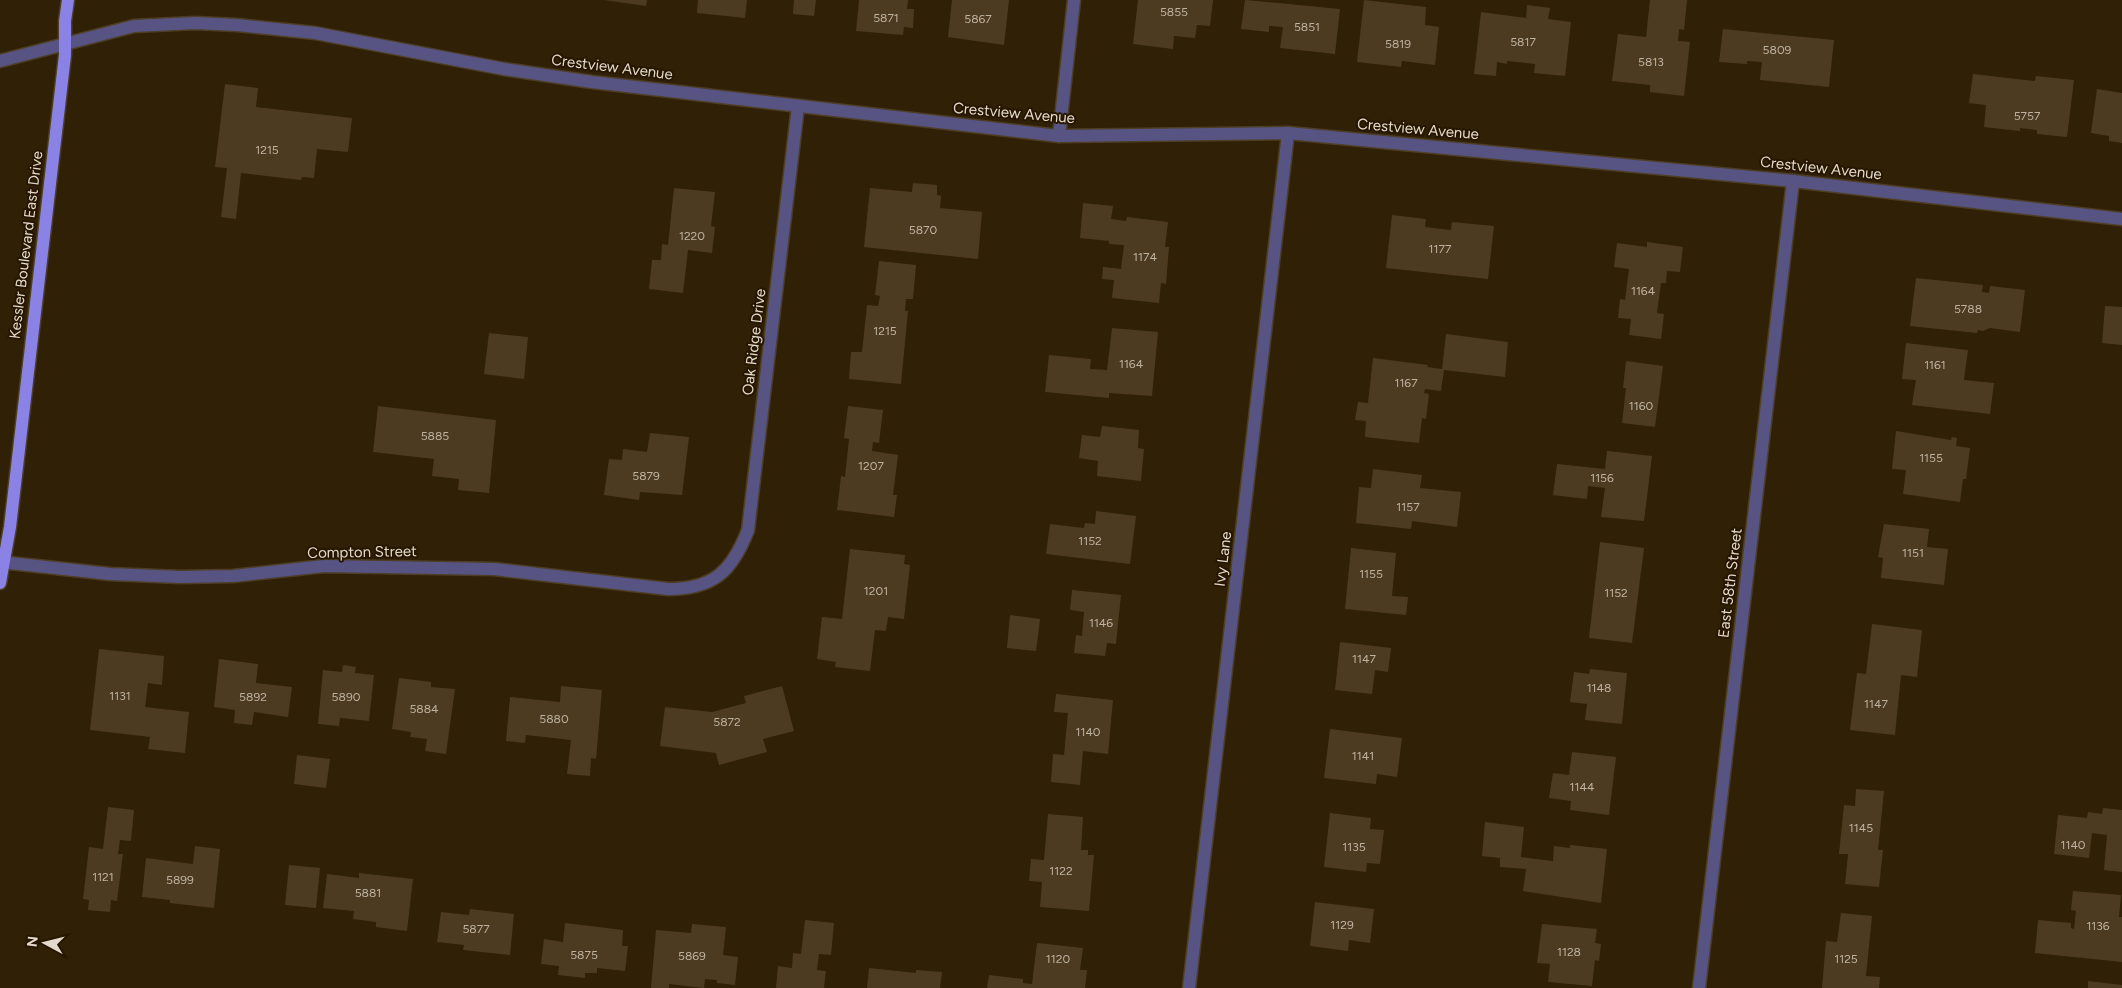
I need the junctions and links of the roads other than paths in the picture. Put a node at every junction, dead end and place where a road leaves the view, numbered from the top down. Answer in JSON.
{"nodes":[{"id":1,"x":68,"y":0,"type":"edge"},
{"id":2,"x":1074,"y":0,"type":"edge"},
{"id":3,"x":64,"y":44,"type":"junction"},
{"id":4,"x":0,"y":61,"type":"edge"},
{"id":5,"x":798,"y":106,"type":"junction"},
{"id":6,"x":1288,"y":133,"type":"junction"},
{"id":7,"x":1059,"y":136,"type":"junction"},
{"id":8,"x":1793,"y":181,"type":"junction"},
{"id":9,"x":2122,"y":219,"type":"edge"},
{"id":10,"x":2,"y":562,"type":"edge"},
{"id":11,"x":721,"y":574,"type":"joint"},
{"id":12,"x":0,"y":583,"type":"edge"},
{"id":13,"x":1189,"y":988,"type":"edge"},
{"id":14,"x":1699,"y":988,"type":"edge"}],
"edges":[{"from":1,"to":3,"type":"main road","name":"Kessler Boulevard East Drive"},
{"from":2,"to":7,"type":"street"},
{"from":3,"to":4,"type":"street","name":"Crestview Avenue"},
{"from":3,"to":5,"type":"street","name":"Crestview Avenue"},
{"from":3,"to":10,"type":"main road","name":"Kessler Boulevard East Drive"},
{"from":5,"to":7,"type":"street","name":"Crestview Avenue"},
{"from":5,"to":11,"type":"street","name":"Oak Ridge Drive"},
{"from":6,"to":7,"type":"street","name":"Crestview Avenue"},
{"from":6,"to":8,"type":"street","name":"Crestview Avenue"},
{"from":6,"to":13,"type":"street","name":"Ivy Lane"},
{"from":8,"to":9,"type":"street","name":"Crestview Avenue"},
{"from":8,"to":14,"type":"street","name":"East 58th Street"},
{"from":10,"to":11,"type":"street","name":"Compton Street"},
{"from":10,"to":12,"type":"main road","name":"Kessler Boulevard East Drive"}]}
